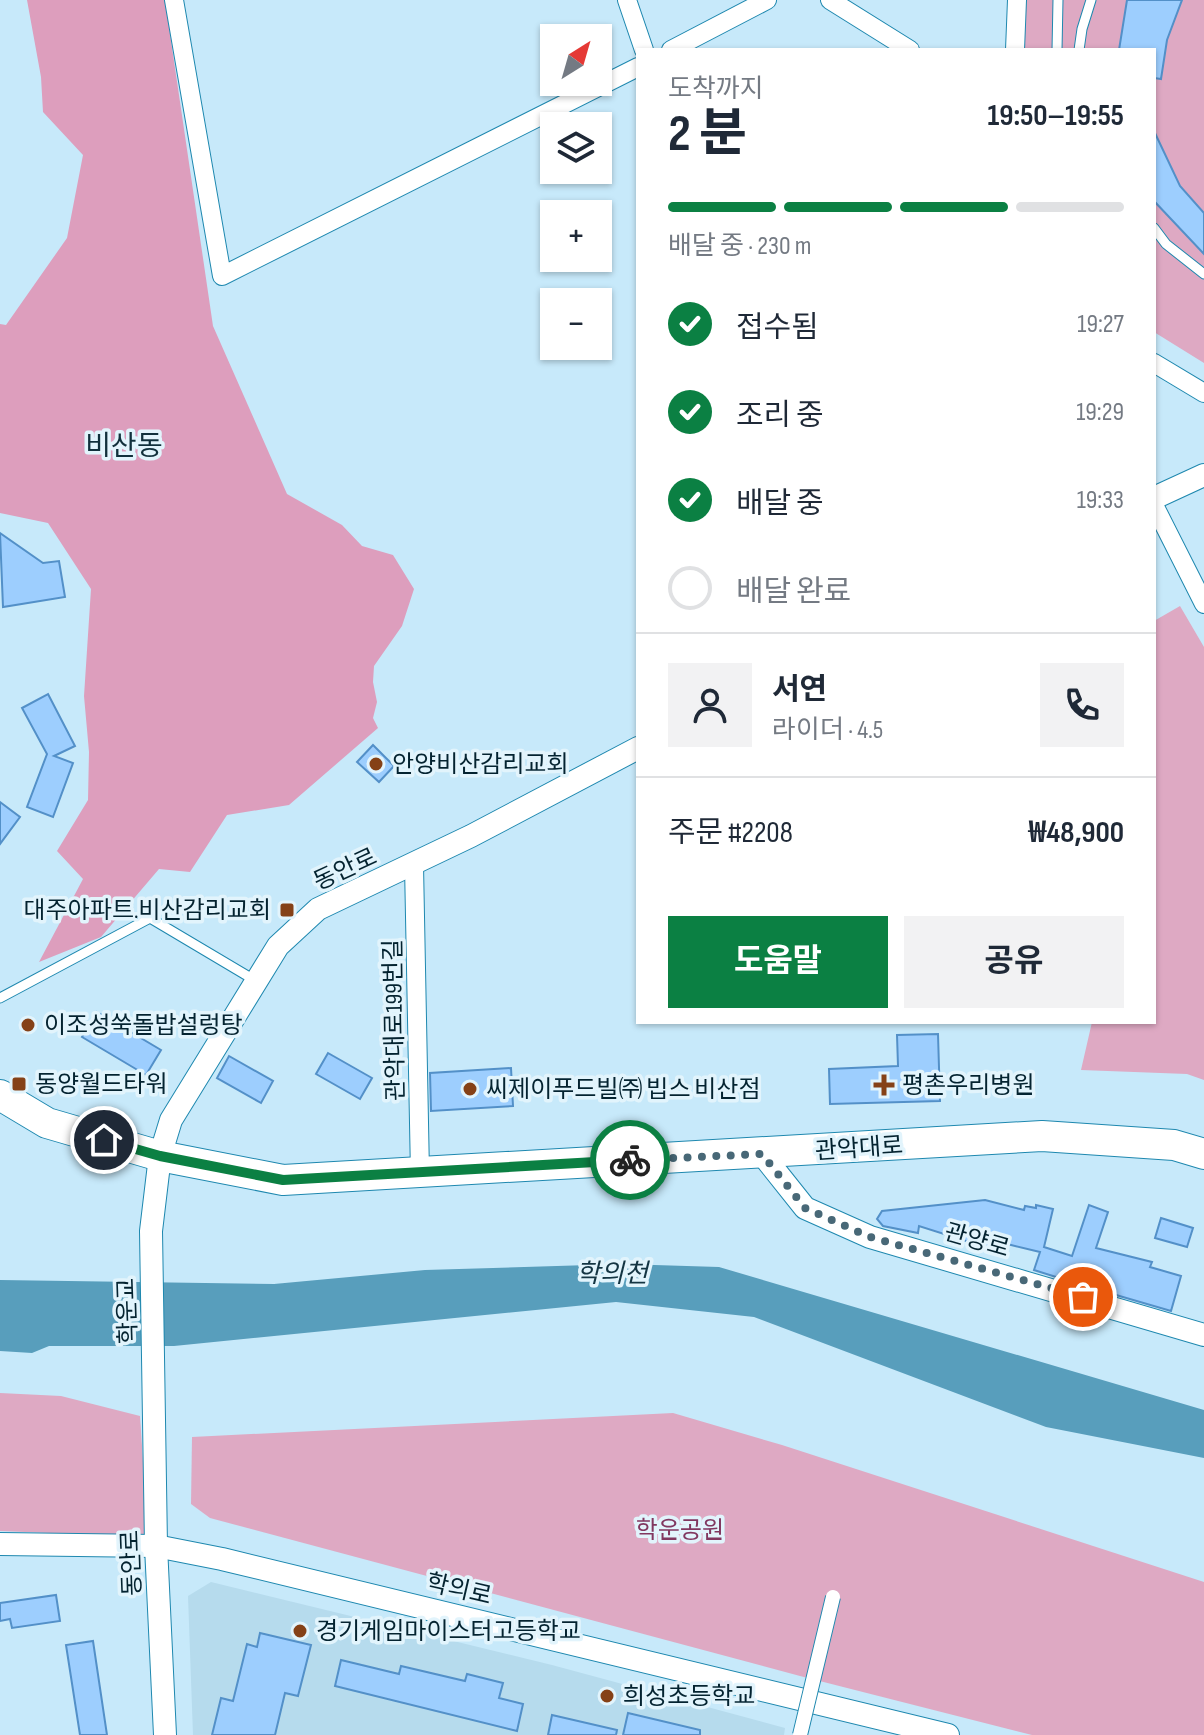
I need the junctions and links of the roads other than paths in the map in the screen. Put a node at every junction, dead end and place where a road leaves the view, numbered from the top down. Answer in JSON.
{"nodes":[{"id":1,"x":174,"y":0,"type":"edge"},
{"id":2,"x":627,"y":0,"type":"edge"},
{"id":3,"x":767,"y":0,"type":"edge"},
{"id":4,"x":830,"y":0,"type":"edge"},
{"id":5,"x":1017,"y":0,"type":"edge"},
{"id":6,"x":1058,"y":0,"type":"edge"},
{"id":7,"x":1091,"y":0,"type":"edge"},
{"id":8,"x":643,"y":48,"type":"edge"},
{"id":9,"x":675,"y":48,"type":"edge"},
{"id":10,"x":907,"y":48,"type":"edge"},
{"id":11,"x":1015,"y":48,"type":"edge"},
{"id":12,"x":1057,"y":48,"type":"edge"},
{"id":13,"x":1079,"y":48,"type":"edge"},
{"id":14,"x":636,"y":68,"type":"edge"},
{"id":15,"x":1156,"y":231,"type":"edge"},
{"id":16,"x":1204,"y":274,"type":"edge"},
{"id":17,"x":1156,"y":364,"type":"edge"},
{"id":18,"x":1204,"y":393,"type":"edge"},
{"id":19,"x":1204,"y":475,"type":"edge"},
{"id":20,"x":1156,"y":497,"type":"edge"},
{"id":21,"x":1156,"y":509,"type":"edge"},
{"id":22,"x":1204,"y":604,"type":"edge"},
{"id":23,"x":636,"y":749,"type":"edge"},
{"id":24,"x":414,"y":865,"type":"junction"},
{"id":25,"x":256,"y":981,"type":"junction"},
{"id":26,"x":0,"y":998,"type":"edge"},
{"id":27,"x":0,"y":1095,"type":"edge"},
{"id":28,"x":762,"y":1154,"type":"junction"},
{"id":29,"x":1204,"y":1154,"type":"edge"},
{"id":30,"x":160,"y":1156,"type":"junction"},
{"id":31,"x":420,"y":1174,"type":"junction"},
{"id":32,"x":151,"y":1231,"type":"joint"},
{"id":33,"x":1195,"y":1332,"type":"edge"},
{"id":34,"x":1204,"y":1348,"type":"edge"},
{"id":35,"x":155,"y":1390,"type":"joint"},
{"id":36,"x":0,"y":1544,"type":"edge"},
{"id":37,"x":156,"y":1546,"type":"junction"},
{"id":38,"x":833,"y":1597,"type":"dead end"},
{"id":39,"x":165,"y":1735,"type":"edge"},
{"id":40,"x":800,"y":1735,"type":"edge"},
{"id":41,"x":948,"y":1735,"type":"edge"}],
"edges":[{"from":1,"to":14,"type":"street"},
{"from":2,"to":8,"type":"street"},
{"from":3,"to":9,"type":"street"},
{"from":4,"to":10,"type":"street"},
{"from":5,"to":11,"type":"street"},
{"from":6,"to":12,"type":"lane"},
{"from":7,"to":13,"type":"lane"},
{"from":15,"to":16,"type":"lane"},
{"from":17,"to":18,"type":"street"},
{"from":19,"to":20,"type":"street"},
{"from":21,"to":22,"type":"street"},
{"from":23,"to":24,"type":"street","name":"동안로"},
{"from":24,"to":25,"type":"street","name":"동안로"},
{"from":24,"to":31,"type":"street","name":"관악대로199번길"},
{"from":25,"to":26,"type":"lane"},
{"from":25,"to":30,"type":"street","name":"동안로"},
{"from":27,"to":30,"type":"main road","name":"관악대로"},
{"from":28,"to":29,"type":"main road","name":"관악대로"},
{"from":28,"to":31,"type":"main road","name":"관악대로"},
{"from":28,"to":33,"type":"street","name":"관양로"},
{"from":30,"to":31,"type":"main road","name":"관악대로"},
{"from":30,"to":32,"type":"street","name":"동안로"},
{"from":32,"to":35,"type":"street","name":"학운교"},
{"from":33,"to":34,"type":"street"},
{"from":35,"to":37,"type":"street","name":"동안로"},
{"from":36,"to":37,"type":"street","name":"학의로"},
{"from":37,"to":39,"type":"street","name":"동안로"},
{"from":37,"to":41,"type":"street","name":"학의로"},
{"from":38,"to":40,"type":"street","bridge":true}]}
